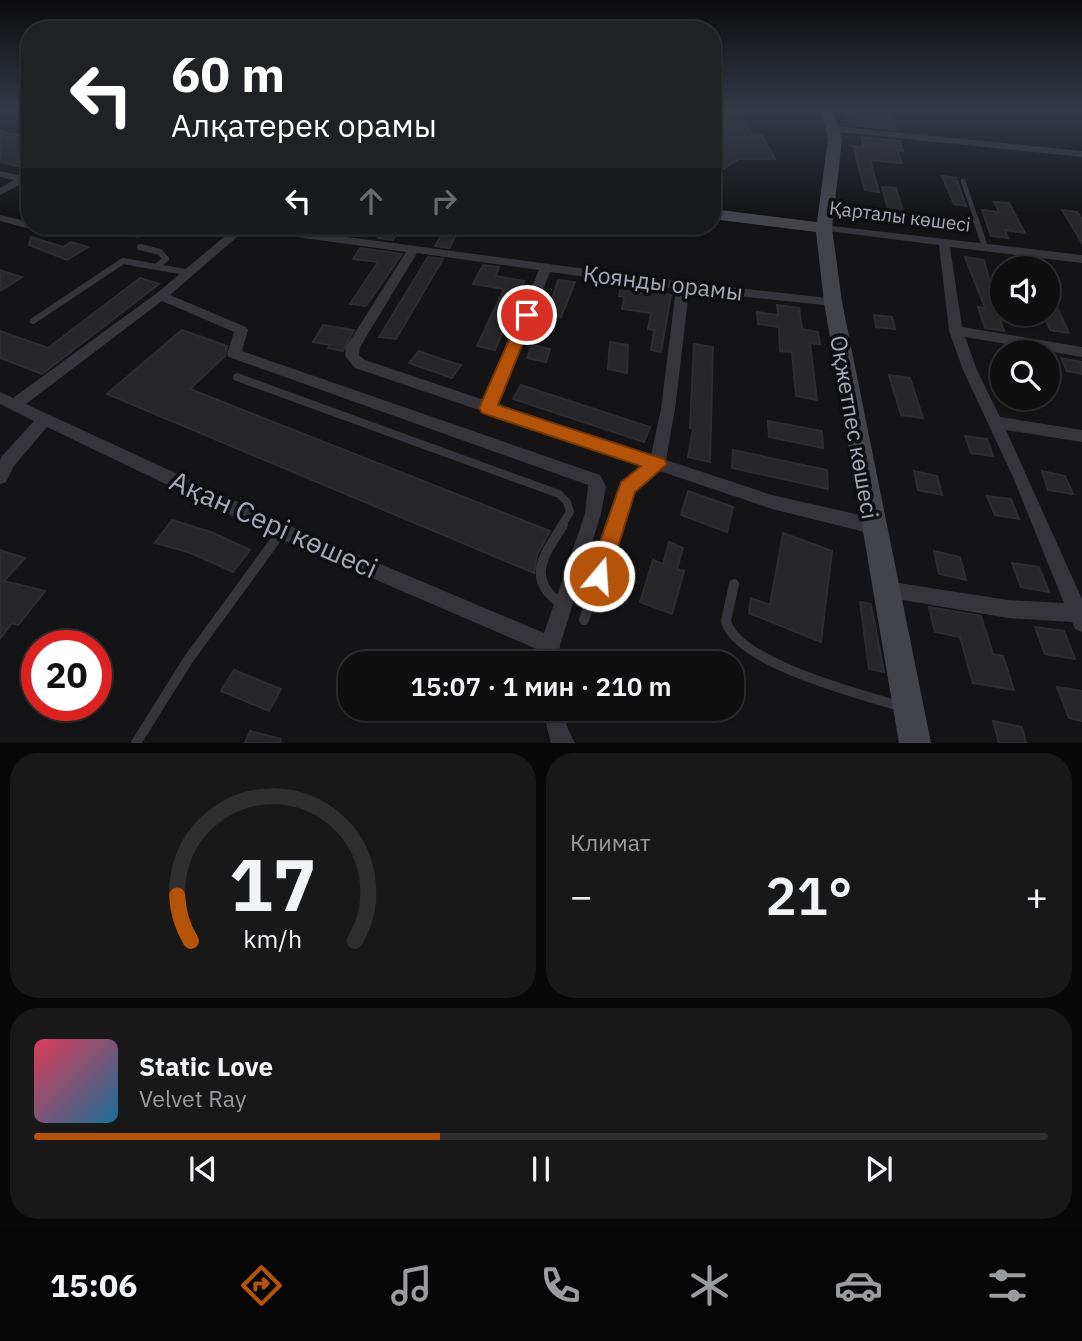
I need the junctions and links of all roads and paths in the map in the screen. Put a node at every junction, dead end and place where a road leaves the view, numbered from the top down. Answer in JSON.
{"nodes":[{"id":1,"x":835,"y":145,"type":"edge"},
{"id":2,"x":989,"y":145,"type":"edge"},
{"id":3,"x":1082,"y":154,"type":"edge"},
{"id":4,"x":0,"y":174,"type":"edge"},
{"id":5,"x":21,"y":177,"type":"edge"},
{"id":6,"x":21,"y":181,"type":"edge"},
{"id":7,"x":963,"y":181,"type":"dead end"},
{"id":8,"x":0,"y":192,"type":"edge"},
{"id":9,"x":721,"y":215,"type":"edge"},
{"id":10,"x":0,"y":218,"type":"edge"},
{"id":11,"x":21,"y":224,"type":"edge"},
{"id":12,"x":824,"y":228,"type":"junction"},
{"id":13,"x":232,"y":235,"type":"edge"},
{"id":14,"x":310,"y":235,"type":"edge"},
{"id":15,"x":944,"y":243,"type":"junction"},
{"id":16,"x":139,"y":247,"type":"dead end"},
{"id":17,"x":985,"y":247,"type":"junction"},
{"id":18,"x":414,"y":249,"type":"junction"},
{"id":19,"x":1082,"y":258,"type":"edge"},
{"id":20,"x":157,"y":266,"type":"junction"},
{"id":21,"x":547,"y":268,"type":"junction"},
{"id":22,"x":185,"y":272,"type":"junction"},
{"id":23,"x":683,"y":286,"type":"junction"},
{"id":24,"x":160,"y":296,"type":"junction"},
{"id":25,"x":833,"y":302,"type":"junction"},
{"id":26,"x":33,"y":321,"type":"dead end"},
{"id":27,"x":956,"y":331,"type":"junction"},
{"id":28,"x":1082,"y":352,"type":"edge"},
{"id":29,"x":237,"y":377,"type":"dead end"},
{"id":30,"x":8,"y":401,"type":"edge"},
{"id":31,"x":488,"y":408,"type":"junction"},
{"id":32,"x":46,"y":418,"type":"junction"},
{"id":33,"x":995,"y":422,"type":"junction"},
{"id":34,"x":1082,"y":436,"type":"edge"},
{"id":35,"x":657,"y":464,"type":"junction"},
{"id":36,"x":0,"y":477,"type":"edge"},
{"id":37,"x":873,"y":526,"type":"junction"},
{"id":38,"x":282,"y":531,"type":"junction"},
{"id":39,"x":734,"y":584,"type":"dead end"},
{"id":40,"x":886,"y":590,"type":"junction"},
{"id":41,"x":563,"y":605,"type":"junction"},
{"id":42,"x":1081,"y":616,"type":"edge"},
{"id":43,"x":584,"y":620,"type":"dead end"},
{"id":44,"x":542,"y":651,"type":"edge"},
{"id":45,"x":550,"y":651,"type":"edge"},
{"id":46,"x":909,"y":709,"type":"junction"},
{"id":47,"x":555,"y":721,"type":"edge"},
{"id":48,"x":136,"y":743,"type":"edge"},
{"id":49,"x":564,"y":743,"type":"edge"},
{"id":50,"x":915,"y":743,"type":"edge"}],
"edges":[{"from":1,"to":12,"type":"street","name":"Оқжетпес көшесі"},
{"from":2,"to":3,"type":"street"},
{"from":4,"to":5,"type":"street"},
{"from":6,"to":8,"type":"street"},
{"from":7,"to":17,"type":"lane"},
{"from":9,"to":12,"type":"street","name":"Қарталы көшесі"},
{"from":10,"to":11,"type":"street"},
{"from":12,"to":15,"type":"street","name":"Қарталы көшесі"},
{"from":12,"to":25,"type":"street","name":"Оқжетпес көшесі"},
{"from":13,"to":22,"type":"street"},
{"from":14,"to":18,"type":"street","name":"Қоянды орамы"},
{"from":15,"to":17,"type":"street","name":"Қарталы көшесі"},
{"from":15,"to":27,"type":"street"},
{"from":16,"to":20,"type":"lane"},
{"from":17,"to":19,"type":"street","name":"Қарталы көшесі"},
{"from":18,"to":21,"type":"street","name":"Қоянды орамы"},
{"from":18,"to":31,"type":"street"},
{"from":20,"to":22,"type":"lane"},
{"from":20,"to":26,"type":"lane"},
{"from":21,"to":23,"type":"street","name":"Қоянды орамы"},
{"from":21,"to":31,"type":"street"},
{"from":22,"to":24,"type":"street"},
{"from":23,"to":25,"type":"street","name":"Қоянды орамы"},
{"from":23,"to":35,"type":"street"},
{"from":24,"to":30,"type":"street"},
{"from":24,"to":41,"type":"street","name":"Ақан Сері көшесі"},
{"from":25,"to":37,"type":"street","name":"Оқжетпес көшесі"},
{"from":27,"to":28,"type":"street"},
{"from":27,"to":33,"type":"street"},
{"from":29,"to":41,"type":"lane"},
{"from":30,"to":32,"type":"street","name":"Ақан Сері көшесі"},
{"from":31,"to":35,"type":"street"},
{"from":32,"to":36,"type":"street"},
{"from":32,"to":38,"type":"street","name":"Ақан Сері көшесі"},
{"from":33,"to":34,"type":"street"},
{"from":33,"to":42,"type":"street"},
{"from":35,"to":37,"type":"street"},
{"from":35,"to":43,"type":"lane"},
{"from":37,"to":40,"type":"street","name":"Оқжетпес көшесі"},
{"from":38,"to":44,"type":"street","name":"Ақан Сері көшесі"},
{"from":38,"to":48,"type":"lane"},
{"from":39,"to":46,"type":"lane"},
{"from":40,"to":42,"type":"street"},
{"from":40,"to":46,"type":"street","name":"Оқжетпес көшесі"},
{"from":41,"to":45,"type":"street","name":"Ақан Сері көшесі"},
{"from":46,"to":50,"type":"street","name":"Оқжетпес көшесі"},
{"from":47,"to":49,"type":"street"}]}
